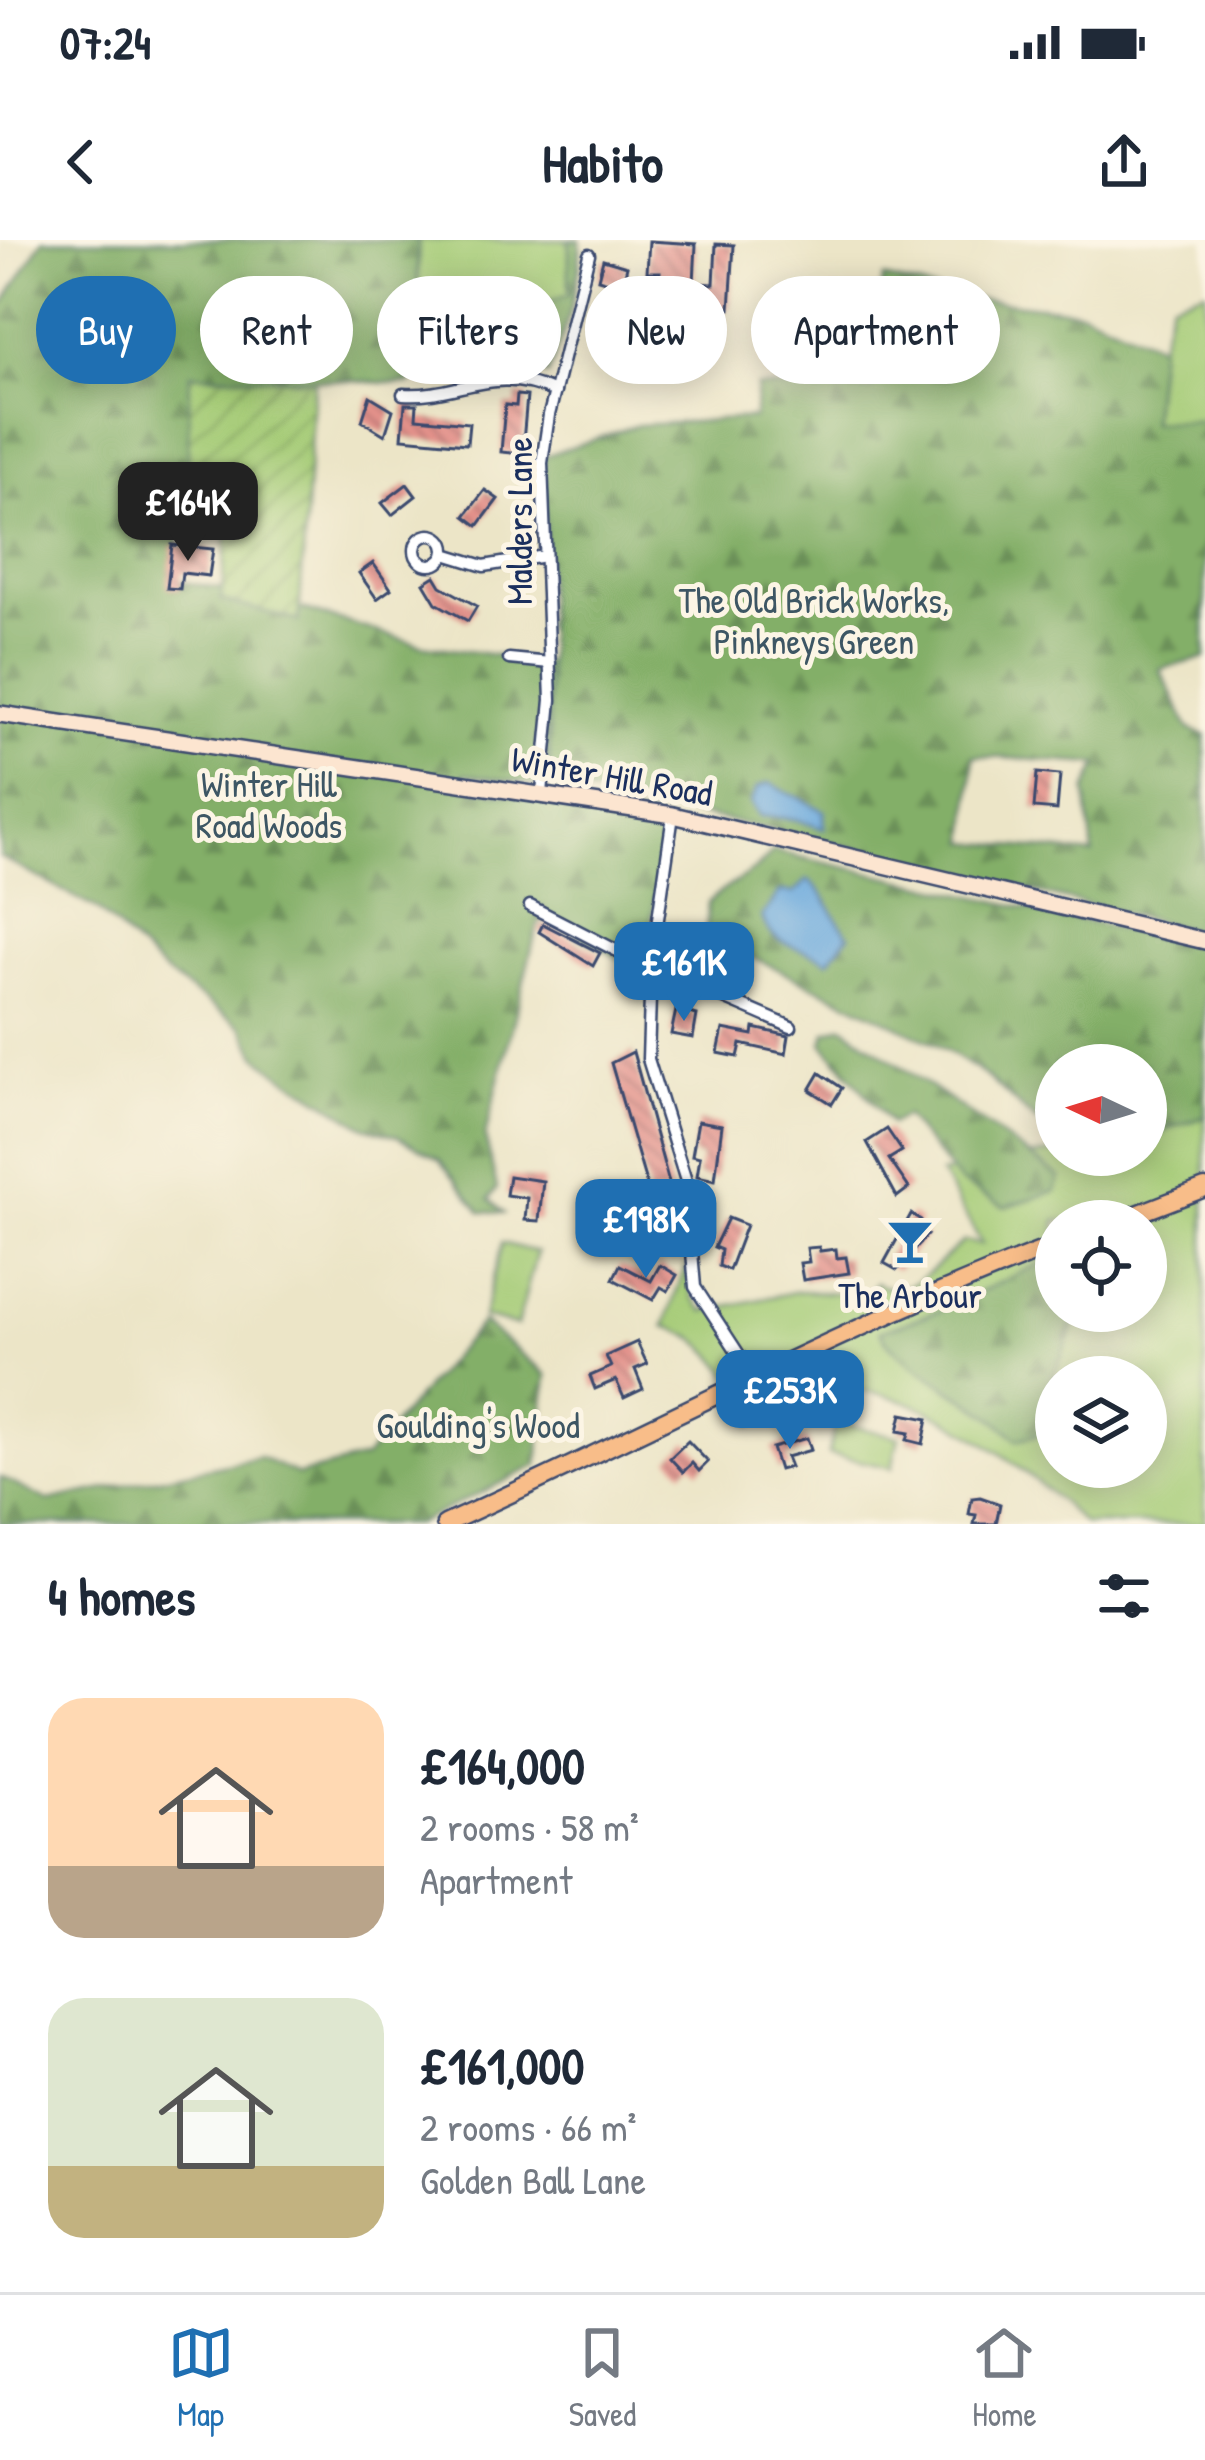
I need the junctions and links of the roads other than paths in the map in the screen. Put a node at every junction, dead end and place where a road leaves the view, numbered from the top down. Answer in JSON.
{"nodes":[{"id":1,"x":589,"y":254,"type":"dead end"},
{"id":2,"x":555,"y":392,"type":"junction"},
{"id":3,"x":403,"y":394,"type":"dead end"},
{"id":4,"x":445,"y":554,"type":"dead end"},
{"id":5,"x":544,"y":556,"type":"junction"},
{"id":6,"x":509,"y":659,"type":"dead end"},
{"id":7,"x":550,"y":663,"type":"junction"},
{"id":8,"x":0,"y":714,"type":"edge"},
{"id":9,"x":542,"y":793,"type":"junction"},
{"id":10,"x":673,"y":814,"type":"junction"},
{"id":11,"x":530,"y":906,"type":"dead end"},
{"id":12,"x":1205,"y":940,"type":"edge"},
{"id":13,"x":651,"y":967,"type":"junction"},
{"id":14,"x":791,"y":1027,"type":"dead end"},
{"id":15,"x":1205,"y":1188,"type":"edge"},
{"id":16,"x":1167,"y":1203,"type":"edge"},
{"id":17,"x":1035,"y":1254,"type":"edge"},
{"id":18,"x":753,"y":1376,"type":"junction"},
{"id":19,"x":445,"y":1524,"type":"edge"}],
"edges":[{"from":1,"to":2,"type":"street","name":"Malders Lane"},
{"from":2,"to":3,"type":"street"},
{"from":2,"to":5,"type":"street","name":"Malders Lane"},
{"from":4,"to":5,"type":"street"},
{"from":5,"to":7,"type":"street","name":"Malders Lane"},
{"from":6,"to":7,"type":"street"},
{"from":7,"to":9,"type":"street","name":"Malders Lane"},
{"from":8,"to":9,"type":"street","name":"Winter Hill Road"},
{"from":9,"to":10,"type":"street","name":"Winter Hill Road"},
{"from":10,"to":12,"type":"street","name":"Winter Hill Road"},
{"from":10,"to":13,"type":"street"},
{"from":11,"to":13,"type":"street"},
{"from":13,"to":14,"type":"street"},
{"from":13,"to":18,"type":"street"},
{"from":15,"to":16,"type":"main road"},
{"from":17,"to":18,"type":"main road"},
{"from":18,"to":19,"type":"main road"}]}
